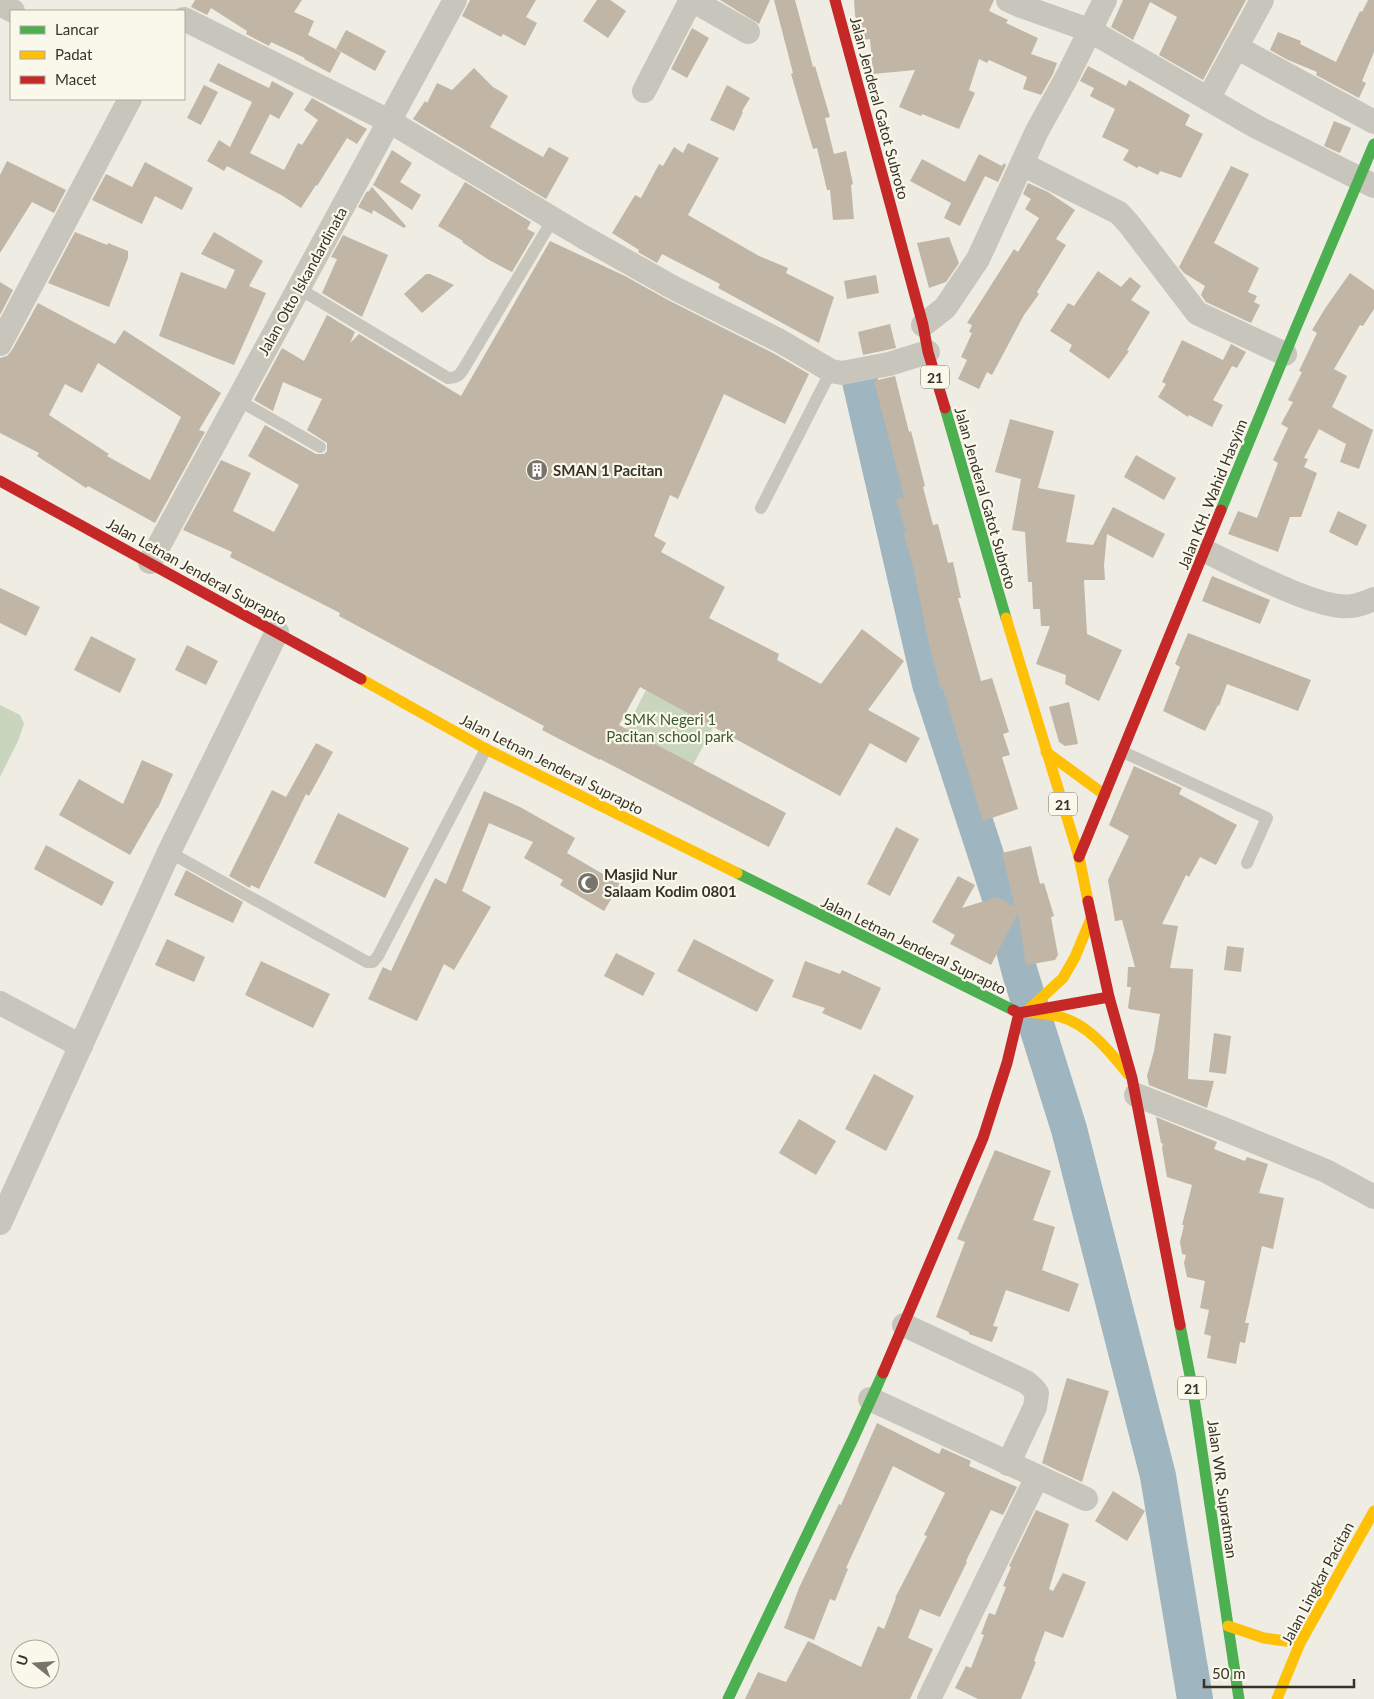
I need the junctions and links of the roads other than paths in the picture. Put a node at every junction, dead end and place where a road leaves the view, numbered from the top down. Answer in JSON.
{"nodes":[{"id":1,"x":455,"y":0,"type":"edge"},
{"id":2,"x":692,"y":0,"type":"edge"},
{"id":3,"x":835,"y":0,"type":"edge"},
{"id":4,"x":1008,"y":0,"type":"edge"},
{"id":5,"x":1105,"y":0,"type":"edge"},
{"id":6,"x":1262,"y":0,"type":"edge"},
{"id":7,"x":0,"y":4,"type":"edge"},
{"id":8,"x":11,"y":10,"type":"edge"},
{"id":9,"x":185,"y":19,"type":"edge"},
{"id":10,"x":1089,"y":30,"type":"junction"},
{"id":11,"x":748,"y":32,"type":"dead end"},
{"id":12,"x":1236,"y":47,"type":"junction"},
{"id":13,"x":644,"y":91,"type":"dead end"},
{"id":14,"x":1208,"y":99,"type":"junction"},
{"id":15,"x":129,"y":100,"type":"edge"},
{"id":16,"x":389,"y":121,"type":"junction"},
{"id":17,"x":1374,"y":122,"type":"edge"},
{"id":18,"x":1374,"y":144,"type":"edge"},
{"id":19,"x":1022,"y":164,"type":"junction"},
{"id":20,"x":1366,"y":182,"type":"edge"},
{"id":21,"x":553,"y":219,"type":"junction"},
{"id":22,"x":298,"y":288,"type":"junction"},
{"id":23,"x":923,"y":326,"type":"junction"},
{"id":24,"x":0,"y":344,"type":"edge"},
{"id":25,"x":928,"y":352,"type":"junction"},
{"id":26,"x":1285,"y":354,"type":"junction"},
{"id":27,"x":837,"y":372,"type":"junction"},
{"id":28,"x":238,"y":400,"type":"junction"},
{"id":29,"x":320,"y":447,"type":"dead end"},
{"id":30,"x":0,"y":481,"type":"edge"},
{"id":31,"x":761,"y":508,"type":"dead end"},
{"id":32,"x":1205,"y":551,"type":"junction"},
{"id":33,"x":150,"y":562,"type":"junction"},
{"id":34,"x":1374,"y":600,"type":"edge"},
{"id":35,"x":277,"y":632,"type":"junction"},
{"id":36,"x":1046,"y":752,"type":"junction"},
{"id":37,"x":1123,"y":752,"type":"junction"},
{"id":38,"x":483,"y":756,"type":"junction"},
{"id":39,"x":1105,"y":795,"type":"junction"},
{"id":40,"x":169,"y":852,"type":"junction"},
{"id":41,"x":1079,"y":857,"type":"junction"},
{"id":42,"x":1247,"y":863,"type":"dead end"},
{"id":43,"x":1092,"y":916,"type":"junction"},
{"id":44,"x":1109,"y":997,"type":"junction"},
{"id":45,"x":0,"y":1004,"type":"edge"},
{"id":46,"x":1031,"y":1010,"type":"junction"},
{"id":47,"x":81,"y":1046,"type":"junction"},
{"id":48,"x":1134,"y":1087,"type":"junction"},
{"id":49,"x":1374,"y":1197,"type":"edge"},
{"id":50,"x":0,"y":1223,"type":"edge"},
{"id":51,"x":904,"y":1325,"type":"junction"},
{"id":52,"x":870,"y":1399,"type":"junction"},
{"id":53,"x":1008,"y":1464,"type":"junction"},
{"id":54,"x":1037,"y":1477,"type":"junction"},
{"id":55,"x":1086,"y":1500,"type":"dead end"},
{"id":56,"x":1374,"y":1511,"type":"edge"},
{"id":57,"x":1228,"y":1626,"type":"junction"},
{"id":58,"x":1300,"y":1642,"type":"junction"},
{"id":59,"x":728,"y":1699,"type":"edge"},
{"id":60,"x":929,"y":1699,"type":"edge"},
{"id":61,"x":1239,"y":1699,"type":"edge"},
{"id":62,"x":1277,"y":1699,"type":"edge"}],
"edges":[{"from":1,"to":16,"type":"street","name":"Jalan Otto Iskandardinata"},
{"from":2,"to":11,"type":"street"},
{"from":2,"to":13,"type":"street"},
{"from":3,"to":23,"type":"main road","name":"Jalan Jenderal Gatot Subroto","number":"21"},
{"from":4,"to":10,"type":"street"},
{"from":5,"to":10,"type":"street"},
{"from":6,"to":12,"type":"street"},
{"from":7,"to":8,"type":"street"},
{"from":9,"to":16,"type":"street"},
{"from":10,"to":14,"type":"street"},
{"from":10,"to":19,"type":"street"},
{"from":12,"to":14,"type":"street"},
{"from":12,"to":17,"type":"street"},
{"from":14,"to":20,"type":"street"},
{"from":15,"to":24,"type":"street"},
{"from":16,"to":21,"type":"street"},
{"from":16,"to":22,"type":"street","name":"Jalan Otto Iskandardinata"},
{"from":18,"to":20,"type":"main road","name":"Jalan KH. Wahid Hasyim"},
{"from":19,"to":23,"type":"street"},
{"from":19,"to":26,"type":"street"},
{"from":20,"to":26,"type":"main road","name":"Jalan KH. Wahid Hasyim"},
{"from":21,"to":22,"type":"lane"},
{"from":21,"to":27,"type":"street"},
{"from":22,"to":28,"type":"street","name":"Jalan Otto Iskandardinata"},
{"from":23,"to":25,"type":"main road","name":"Jalan Jenderal Gatot Subroto","number":"21"},
{"from":25,"to":27,"type":"street"},
{"from":25,"to":36,"type":"main road","name":"Jalan Jenderal Gatot Subroto","number":"21"},
{"from":26,"to":32,"type":"main road","name":"Jalan KH. Wahid Hasyim"},
{"from":27,"to":31,"type":"lane"},
{"from":28,"to":29,"type":"lane"},
{"from":28,"to":33,"type":"street","name":"Jalan Otto Iskandardinata"},
{"from":30,"to":33,"type":"main road","name":"Jalan Letnan Jenderal Suprapto"},
{"from":32,"to":34,"type":"street"},
{"from":32,"to":37,"type":"main road","name":"Jalan KH. Wahid Hasyim"},
{"from":33,"to":35,"type":"main road","name":"Jalan Letnan Jenderal Suprapto"},
{"from":35,"to":38,"type":"main road","name":"Jalan Letnan Jenderal Suprapto"},
{"from":35,"to":40,"type":"street"},
{"from":36,"to":39,"type":"main road"},
{"from":36,"to":41,"type":"main road","name":"Jalan Jenderal Gatot Subroto","number":"21"},
{"from":37,"to":39,"type":"main road","name":"Jalan KH. Wahid Hasyim"},
{"from":37,"to":42,"type":"lane"},
{"from":38,"to":40,"type":"lane"},
{"from":38,"to":46,"type":"main road","name":"Jalan Letnan Jenderal Suprapto"},
{"from":39,"to":41,"type":"main road","name":"Jalan KH. Wahid Hasyim"},
{"from":40,"to":47,"type":"street"},
{"from":41,"to":43,"type":"main road","number":"21"},
{"from":43,"to":44,"type":"main road","number":"21"},
{"from":43,"to":46,"type":"main road"},
{"from":44,"to":46,"type":"main road"},
{"from":44,"to":48,"type":"main road","number":"21"},
{"from":45,"to":47,"type":"street"},
{"from":46,"to":48,"type":"main road","name":"Jalan Letnan Jenderal Suprapto"},
{"from":46,"to":51,"type":"main road"},
{"from":47,"to":50,"type":"street"},
{"from":48,"to":49,"type":"street"},
{"from":48,"to":57,"type":"main road","name":"Jalan WR. Supratman","number":"21"},
{"from":51,"to":52,"type":"main road"},
{"from":51,"to":53,"type":"street"},
{"from":52,"to":53,"type":"street"},
{"from":52,"to":59,"type":"main road"},
{"from":53,"to":54,"type":"street"},
{"from":54,"to":55,"type":"street"},
{"from":54,"to":60,"type":"street"},
{"from":56,"to":58,"type":"main road","name":"Jalan Lingkar Pacitan"},
{"from":57,"to":58,"type":"main road"},
{"from":57,"to":61,"type":"main road","name":"Jalan WR. Supratman","number":"21"},
{"from":58,"to":62,"type":"main road","name":"Jalan Lingkar Pacitan"}]}
